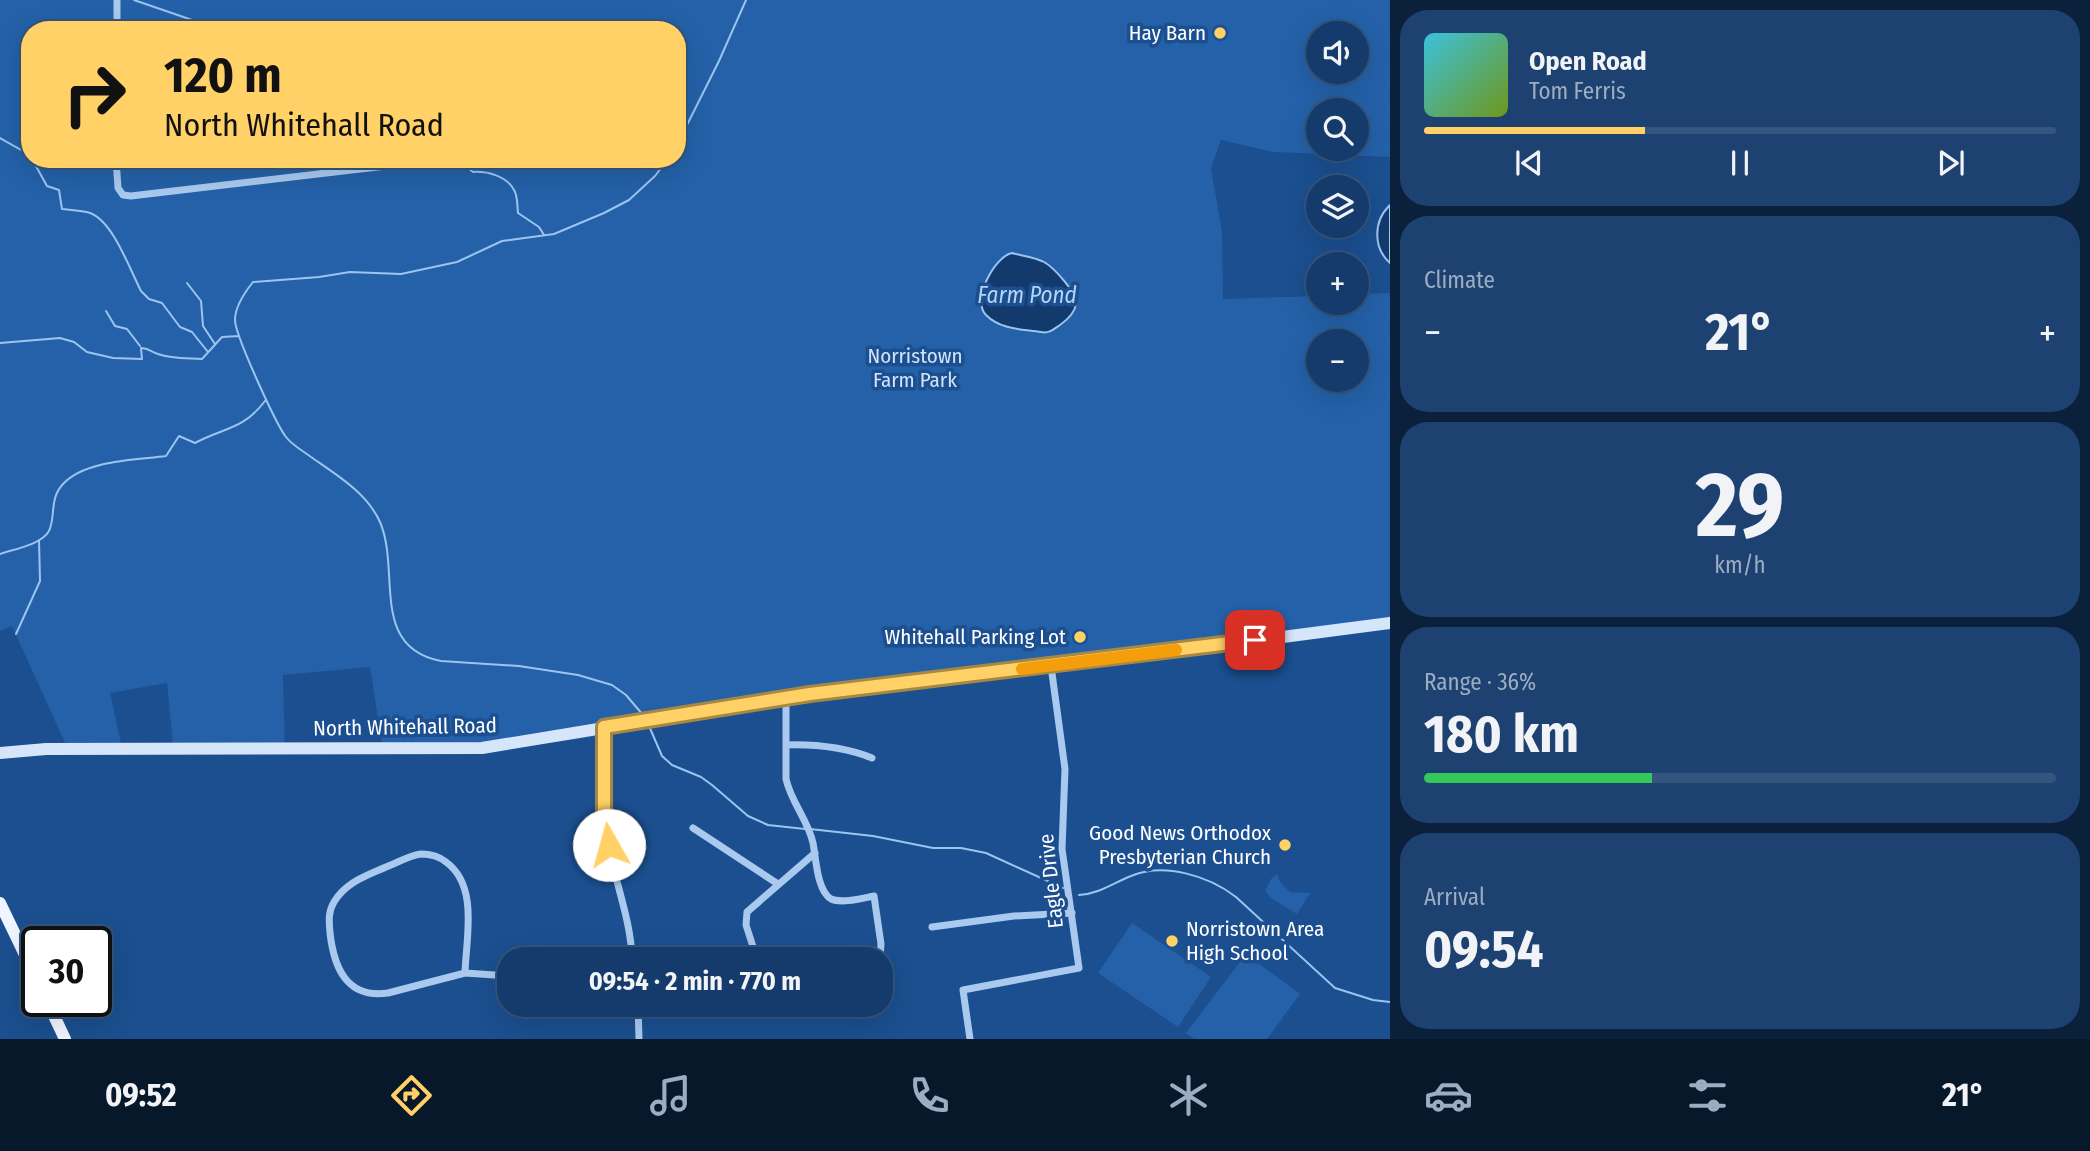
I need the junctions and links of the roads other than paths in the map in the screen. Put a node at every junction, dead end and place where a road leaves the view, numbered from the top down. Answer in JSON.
{"nodes":[{"id":1,"x":117,"y":0,"type":"edge"},
{"id":2,"x":117,"y":21,"type":"edge"},
{"id":3,"x":117,"y":168,"type":"edge"},
{"id":4,"x":369,"y":168,"type":"edge"},
{"id":5,"x":1390,"y":623,"type":"edge"},
{"id":6,"x":1051,"y":666,"type":"junction"},
{"id":7,"x":786,"y":698,"type":"junction"},
{"id":8,"x":604,"y":727,"type":"junction"},
{"id":9,"x":786,"y":746,"type":"junction"},
{"id":10,"x":0,"y":753,"type":"edge"},
{"id":11,"x":872,"y":758,"type":"dead end"},
{"id":12,"x":693,"y":828,"type":"dead end"},
{"id":13,"x":815,"y":852,"type":"junction"},
{"id":14,"x":778,"y":884,"type":"junction"},
{"id":15,"x":0,"y":903,"type":"edge"},
{"id":16,"x":1072,"y":913,"type":"junction"},
{"id":17,"x":932,"y":927,"type":"dead end"},
{"id":18,"x":21,"y":947,"type":"edge"},
{"id":19,"x":631,"y":947,"type":"edge"},
{"id":20,"x":753,"y":947,"type":"edge"},
{"id":21,"x":881,"y":947,"type":"edge"},
{"id":22,"x":464,"y":973,"type":"junction"},
{"id":23,"x":497,"y":975,"type":"edge"},
{"id":24,"x":55,"y":1017,"type":"edge"},
{"id":25,"x":638,"y":1017,"type":"edge"},
{"id":26,"x":65,"y":1039,"type":"edge"},
{"id":27,"x":639,"y":1039,"type":"edge"},
{"id":28,"x":970,"y":1039,"type":"edge"}],
"edges":[{"from":1,"to":2,"type":"street"},
{"from":3,"to":4,"type":"street"},
{"from":5,"to":6,"type":"main road","name":"North Whitehall Road"},
{"from":6,"to":7,"type":"main road","name":"North Whitehall Road"},
{"from":6,"to":16,"type":"street","name":"Eagle Drive"},
{"from":7,"to":8,"type":"main road","name":"North Whitehall Road"},
{"from":7,"to":9,"type":"street"},
{"from":8,"to":10,"type":"main road","name":"North Whitehall Road"},
{"from":8,"to":19,"type":"street"},
{"from":9,"to":11,"type":"street"},
{"from":9,"to":13,"type":"street"},
{"from":12,"to":14,"type":"street"},
{"from":13,"to":14,"type":"street"},
{"from":13,"to":21,"type":"street"},
{"from":14,"to":20,"type":"street"},
{"from":15,"to":18,"type":"main road"},
{"from":16,"to":17,"type":"street"},
{"from":16,"to":28,"type":"street","name":"Eagle Drive"},
{"from":22,"to":22,"type":"street"},
{"from":22,"to":23,"type":"street"},
{"from":24,"to":26,"type":"main road"},
{"from":25,"to":27,"type":"street"}]}
